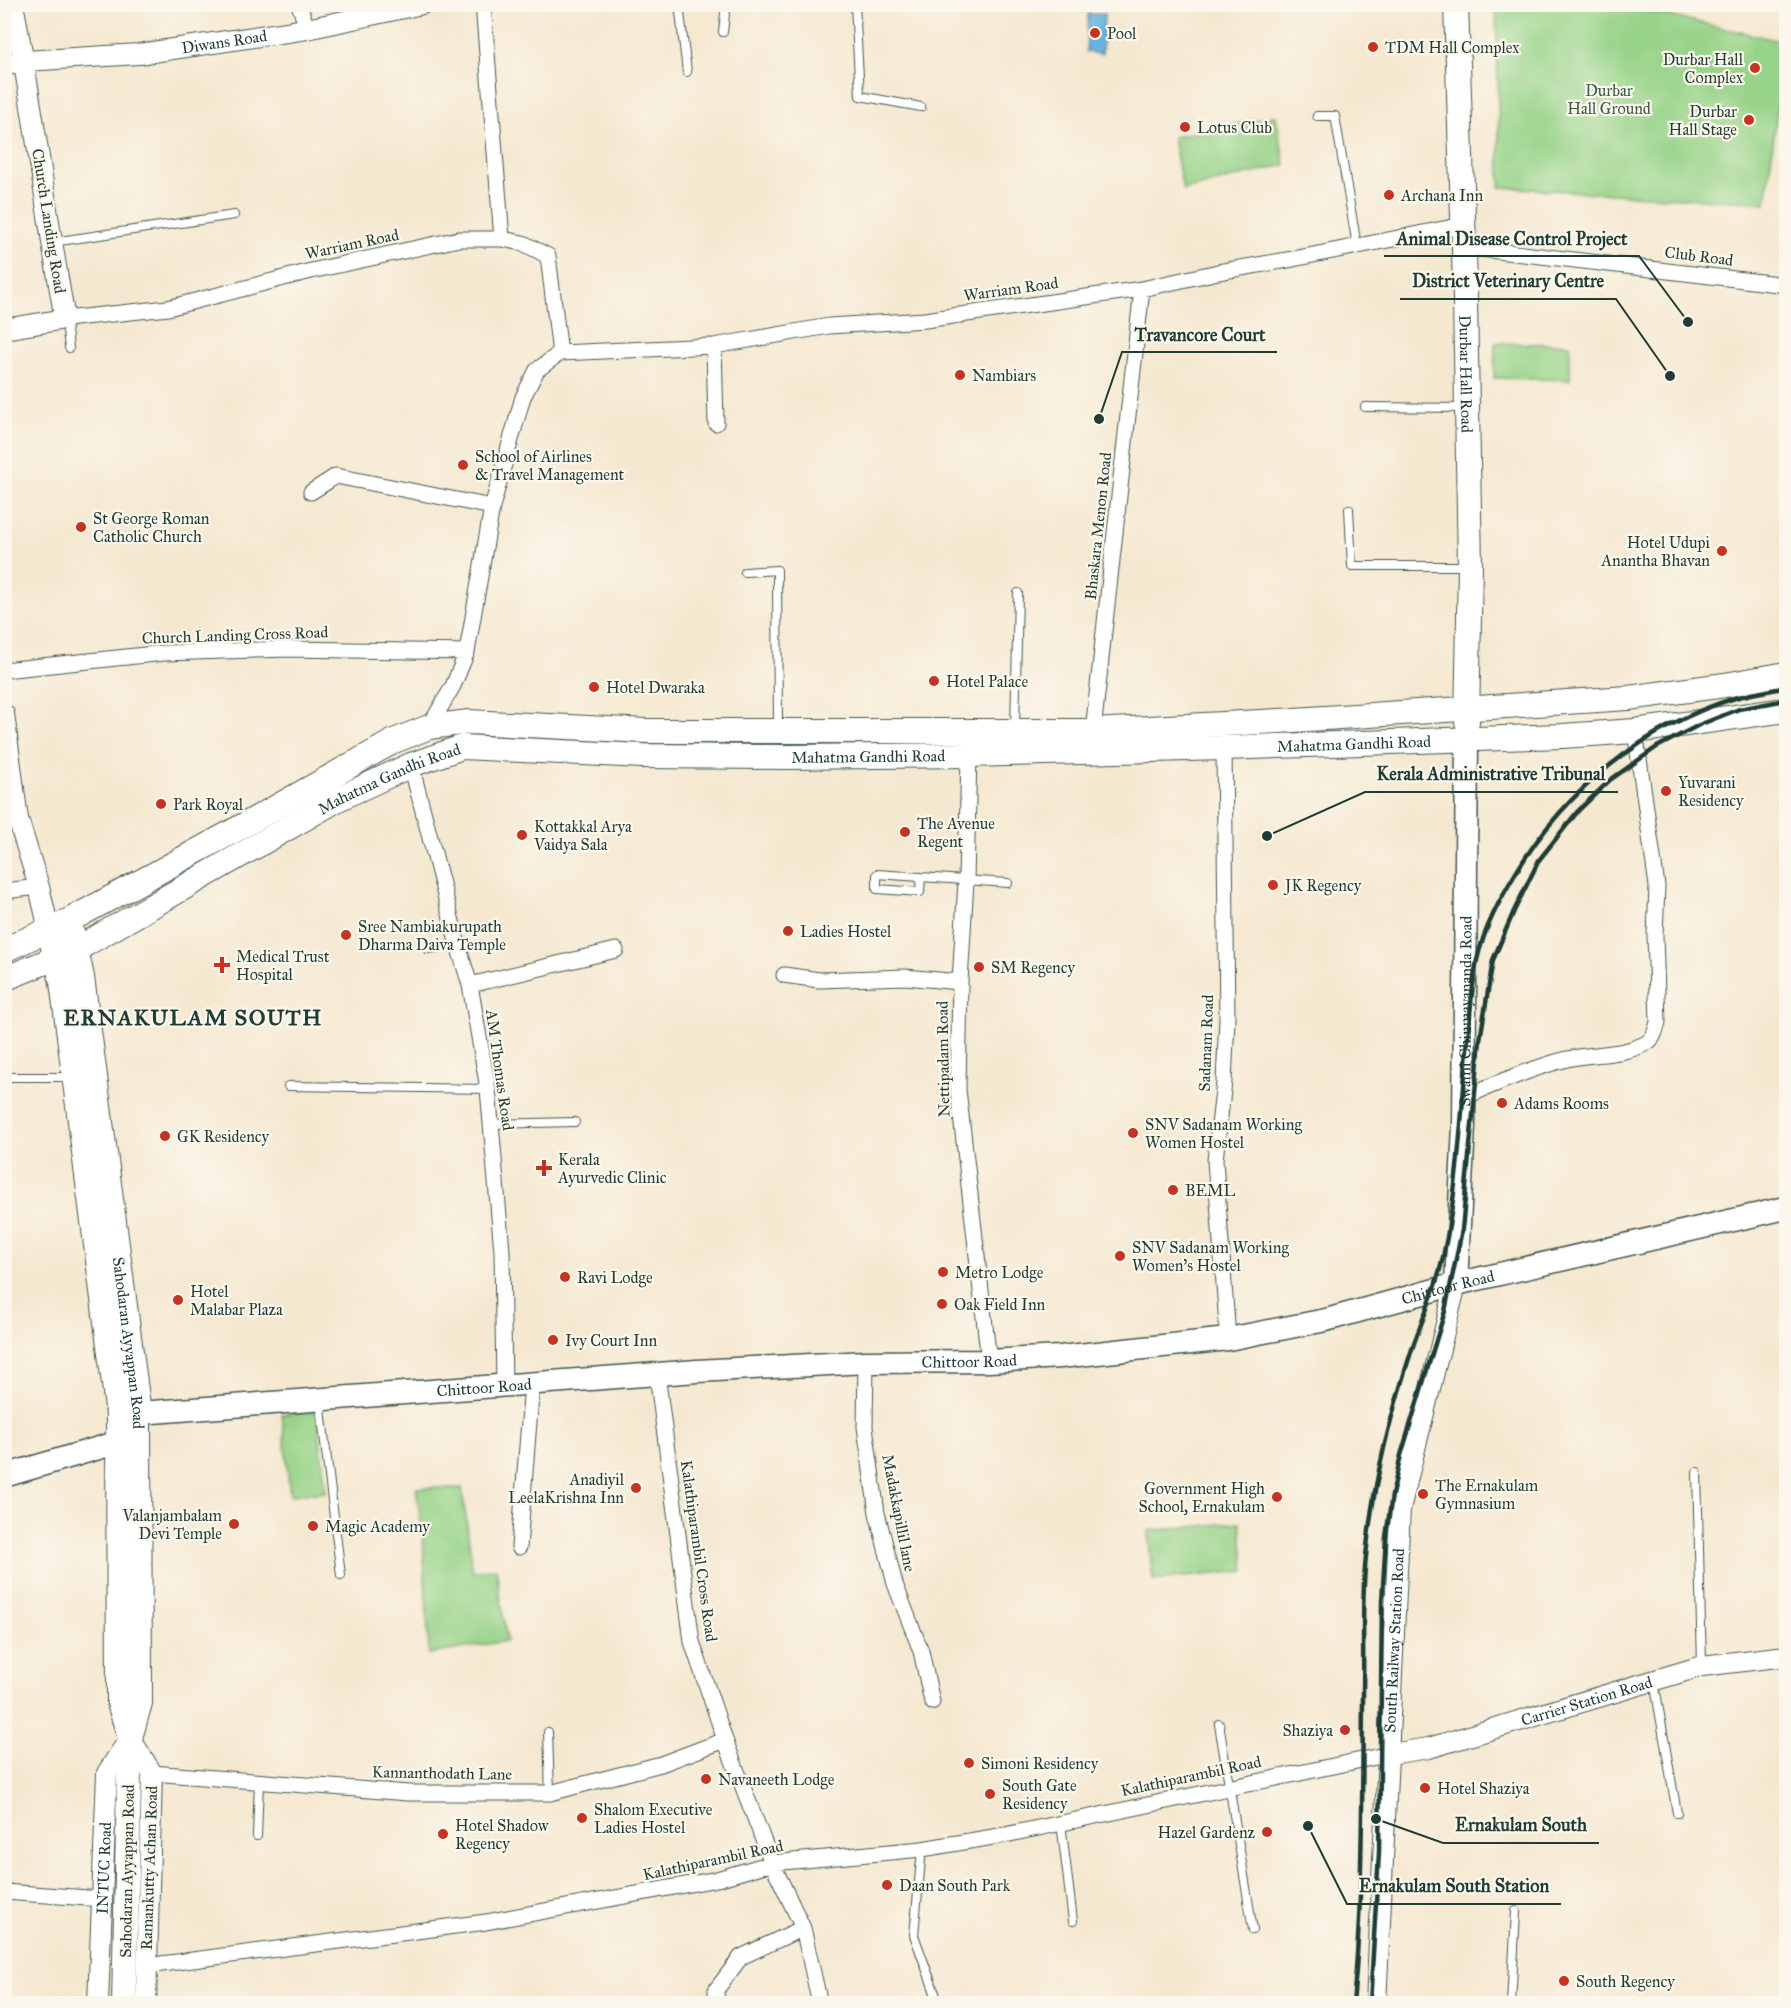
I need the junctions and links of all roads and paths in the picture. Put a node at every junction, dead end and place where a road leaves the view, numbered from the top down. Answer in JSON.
{"nodes":[{"id":1,"x":13,"y":4,"type":"edge"},
{"id":2,"x":299,"y":4,"type":"edge"},
{"id":3,"x":422,"y":4,"type":"edge"},
{"id":4,"x":483,"y":4,"type":"edge"},
{"id":5,"x":679,"y":4,"type":"edge"},
{"id":6,"x":726,"y":4,"type":"edge"},
{"id":7,"x":855,"y":4,"type":"edge"},
{"id":8,"x":1456,"y":4,"type":"edge"},
{"id":9,"x":307,"y":29,"type":"junction"},
{"id":10,"x":723,"y":32,"type":"dead end"},
{"id":11,"x":25,"y":62,"type":"junction"},
{"id":12,"x":4,"y":66,"type":"edge"},
{"id":13,"x":687,"y":72,"type":"dead end"},
{"id":14,"x":921,"y":107,"type":"dead end"},
{"id":15,"x":1317,"y":116,"type":"dead end"},
{"id":16,"x":234,"y":215,"type":"dead end"},
{"id":17,"x":1464,"y":236,"type":"junction"},
{"id":18,"x":502,"y":240,"type":"junction"},
{"id":19,"x":51,"y":243,"type":"junction"},
{"id":20,"x":1357,"y":246,"type":"junction"},
{"id":21,"x":1786,"y":285,"type":"edge"},
{"id":22,"x":1142,"y":289,"type":"junction"},
{"id":23,"x":65,"y":319,"type":"junction"},
{"id":24,"x":4,"y":329,"type":"edge"},
{"id":25,"x":714,"y":346,"type":"junction"},
{"id":26,"x":69,"y":348,"type":"dead end"},
{"id":27,"x":560,"y":353,"type":"junction"},
{"id":28,"x":1365,"y":407,"type":"dead end"},
{"id":29,"x":1466,"y":408,"type":"junction"},
{"id":30,"x":716,"y":423,"type":"dead end"},
{"id":31,"x":312,"y":492,"type":"dead end"},
{"id":32,"x":492,"y":507,"type":"junction"},
{"id":33,"x":1349,"y":509,"type":"dead end"},
{"id":34,"x":1470,"y":566,"type":"junction"},
{"id":35,"x":745,"y":572,"type":"dead end"},
{"id":36,"x":1018,"y":593,"type":"dead end"},
{"id":37,"x":467,"y":652,"type":"junction"},
{"id":38,"x":4,"y":670,"type":"edge"},
{"id":39,"x":1786,"y":674,"type":"edge"},
{"id":40,"x":1468,"y":708,"type":"junction"},
{"id":41,"x":1786,"y":710,"type":"edge"},
{"id":42,"x":4,"y":714,"type":"edge"},
{"id":43,"x":429,"y":727,"type":"junction"},
{"id":44,"x":969,"y":730,"type":"junction"},
{"id":45,"x":1015,"y":730,"type":"junction"},
{"id":46,"x":1093,"y":730,"type":"junction"},
{"id":47,"x":778,"y":731,"type":"junction"},
{"id":48,"x":1635,"y":731,"type":"junction"},
{"id":49,"x":1467,"y":739,"type":"junction"},
{"id":50,"x":1224,"y":748,"type":"junction"},
{"id":51,"x":969,"y":755,"type":"junction"},
{"id":52,"x":411,"y":765,"type":"junction"},
{"id":53,"x":11,"y":820,"type":"edge"},
{"id":54,"x":921,"y":877,"type":"junction"},
{"id":55,"x":966,"y":881,"type":"junction"},
{"id":56,"x":1008,"y":883,"type":"dead end"},
{"id":57,"x":39,"y":887,"type":"junction"},
{"id":58,"x":4,"y":891,"type":"edge"},
{"id":59,"x":59,"y":925,"type":"junction"},
{"id":60,"x":458,"y":945,"type":"junction"},
{"id":61,"x":428,"y":949,"type":"dead end"},
{"id":62,"x":4,"y":950,"type":"edge"},
{"id":63,"x":616,"y":950,"type":"dead end"},
{"id":64,"x":67,"y":954,"type":"junction"},
{"id":65,"x":783,"y":975,"type":"dead end"},
{"id":66,"x":4,"y":979,"type":"edge"},
{"id":67,"x":960,"y":982,"type":"junction"},
{"id":68,"x":470,"y":985,"type":"junction"},
{"id":69,"x":4,"y":1077,"type":"edge"},
{"id":70,"x":74,"y":1077,"type":"junction"},
{"id":71,"x":288,"y":1086,"type":"dead end"},
{"id":72,"x":488,"y":1089,"type":"junction"},
{"id":73,"x":1464,"y":1097,"type":"junction"},
{"id":74,"x":575,"y":1122,"type":"dead end"},
{"id":75,"x":490,"y":1124,"type":"junction"},
{"id":76,"x":1786,"y":1208,"type":"edge"},
{"id":77,"x":1456,"y":1284,"type":"junction"},
{"id":78,"x":1228,"y":1339,"type":"junction"},
{"id":79,"x":989,"y":1361,"type":"junction"},
{"id":80,"x":866,"y":1362,"type":"junction"},
{"id":81,"x":657,"y":1374,"type":"junction"},
{"id":82,"x":532,"y":1384,"type":"junction"},
{"id":83,"x":504,"y":1387,"type":"junction"},
{"id":84,"x":320,"y":1399,"type":"junction"},
{"id":85,"x":139,"y":1413,"type":"junction"},
{"id":86,"x":119,"y":1442,"type":"junction"},
{"id":87,"x":1697,"y":1472,"type":"dead end"},
{"id":88,"x":4,"y":1476,"type":"edge"},
{"id":89,"x":519,"y":1547,"type":"dead end"},
{"id":90,"x":340,"y":1575,"type":"dead end"},
{"id":91,"x":1786,"y":1656,"type":"edge"},
{"id":92,"x":1702,"y":1666,"type":"junction"},
{"id":93,"x":1654,"y":1681,"type":"junction"},
{"id":94,"x":932,"y":1702,"type":"dead end"},
{"id":95,"x":1219,"y":1724,"type":"dead end"},
{"id":96,"x":548,"y":1732,"type":"dead end"},
{"id":97,"x":130,"y":1738,"type":"junction"},
{"id":98,"x":725,"y":1740,"type":"junction"},
{"id":99,"x":1390,"y":1754,"type":"junction"},
{"id":100,"x":152,"y":1773,"type":"junction"},
{"id":101,"x":259,"y":1781,"type":"junction"},
{"id":102,"x":1229,"y":1786,"type":"junction"},
{"id":103,"x":550,"y":1793,"type":"junction"},
{"id":104,"x":1677,"y":1813,"type":"dead end"},
{"id":105,"x":1061,"y":1822,"type":"junction"},
{"id":106,"x":257,"y":1836,"type":"dead end"},
{"id":107,"x":922,"y":1849,"type":"junction"},
{"id":108,"x":772,"y":1863,"type":"junction"},
{"id":109,"x":4,"y":1892,"type":"edge"},
{"id":110,"x":102,"y":1899,"type":"junction"},
{"id":111,"x":1516,"y":1911,"type":"dead end"},
{"id":112,"x":1074,"y":1921,"type":"dead end"},
{"id":113,"x":803,"y":1928,"type":"junction"},
{"id":114,"x":1253,"y":1930,"type":"dead end"},
{"id":115,"x":146,"y":1966,"type":"junction"},
{"id":116,"x":98,"y":2004,"type":"edge"},
{"id":117,"x":124,"y":2004,"type":"edge"},
{"id":118,"x":146,"y":2004,"type":"edge"},
{"id":119,"x":717,"y":2004,"type":"edge"},
{"id":120,"x":820,"y":2004,"type":"edge"},
{"id":121,"x":939,"y":2004,"type":"edge"},
{"id":122,"x":1376,"y":2004,"type":"edge"},
{"id":123,"x":1511,"y":2004,"type":"edge"}],
"edges":[{"from":1,"to":11,"type":"street","name":"Church Landing Road"},
{"from":2,"to":9,"type":"street"},
{"from":3,"to":9,"type":"street","name":"Diwans Road"},
{"from":4,"to":18,"type":"street"},
{"from":5,"to":13,"type":"lane"},
{"from":6,"to":10,"type":"lane"},
{"from":7,"to":14,"type":"lane"},
{"from":8,"to":17,"type":"main road","name":"Durbar Hall Road"},
{"from":9,"to":11,"type":"street","name":"Diwans Road"},
{"from":11,"to":12,"type":"street"},
{"from":11,"to":19,"type":"street","name":"Church Landing Road"},
{"from":15,"to":20,"type":"lane"},
{"from":16,"to":19,"type":"lane"},
{"from":17,"to":20,"type":"street","name":"Warriam Road"},
{"from":17,"to":21,"type":"street","name":"Club Road"},
{"from":17,"to":29,"type":"main road","name":"Durbar Hall Road"},
{"from":18,"to":23,"type":"street","name":"Warriam Road"},
{"from":18,"to":27,"type":"street","name":"Warriam Road"},
{"from":19,"to":23,"type":"street","name":"Church Landing Road"},
{"from":20,"to":22,"type":"street","name":"Warriam Road"},
{"from":22,"to":25,"type":"street","name":"Warriam Road"},
{"from":22,"to":46,"type":"street","name":"Bhaskara Menon Road"},
{"from":23,"to":24,"type":"street"},
{"from":23,"to":26,"type":"lane"},
{"from":25,"to":27,"type":"street","name":"Warriam Road"},
{"from":25,"to":30,"type":"street"},
{"from":27,"to":32,"type":"street"},
{"from":28,"to":29,"type":"lane"},
{"from":29,"to":34,"type":"main road","name":"Durbar Hall Road"},
{"from":31,"to":32,"type":"street"},
{"from":32,"to":37,"type":"street"},
{"from":33,"to":34,"type":"lane"},
{"from":34,"to":40,"type":"main road","name":"Durbar Hall Road"},
{"from":35,"to":47,"type":"lane"},
{"from":36,"to":45,"type":"lane"},
{"from":37,"to":38,"type":"street","name":"Church Landing Cross Road"},
{"from":37,"to":43,"type":"street"},
{"from":39,"to":40,"type":"main road","name":"Mahatma Gandhi Road"},
{"from":40,"to":46,"type":"main road","name":"Mahatma Gandhi Road"},
{"from":40,"to":49,"type":"main road","name":"Durbar Hall Road"},
{"from":41,"to":48,"type":"main road","name":"Mahatma Gandhi Road"},
{"from":42,"to":53,"type":"street"},
{"from":43,"to":47,"type":"main road","name":"Mahatma Gandhi Road"},
{"from":43,"to":59,"type":"main road","name":"Mahatma Gandhi Road"},
{"from":44,"to":45,"type":"main road","name":"Mahatma Gandhi Road"},
{"from":44,"to":47,"type":"main road","name":"Mahatma Gandhi Road"},
{"from":44,"to":51,"type":"main road"},
{"from":45,"to":46,"type":"main road","name":"Mahatma Gandhi Road"},
{"from":48,"to":49,"type":"main road","name":"Mahatma Gandhi Road"},
{"from":48,"to":73,"type":"street"},
{"from":49,"to":50,"type":"main road","name":"Mahatma Gandhi Road"},
{"from":49,"to":73,"type":"main road","name":"Swami Chinmayananda Road"},
{"from":50,"to":51,"type":"main road","name":"Mahatma Gandhi Road"},
{"from":50,"to":78,"type":"street","name":"Sadanam Road"},
{"from":51,"to":52,"type":"main road","name":"Mahatma Gandhi Road"},
{"from":51,"to":55,"type":"street","name":"Nettipadam Road"},
{"from":52,"to":60,"type":"street","name":"AM Thomas Road"},
{"from":52,"to":64,"type":"main road","name":"Mahatma Gandhi Road"},
{"from":53,"to":57,"type":"street"},
{"from":54,"to":54,"type":"lane"},
{"from":54,"to":55,"type":"lane"},
{"from":55,"to":56,"type":"lane"},
{"from":55,"to":67,"type":"street","name":"Nettipadam Road"},
{"from":57,"to":58,"type":"street"},
{"from":57,"to":59,"type":"street"},
{"from":59,"to":62,"type":"main road","name":"Mahatma Gandhi Road"},
{"from":59,"to":64,"type":"main road"},
{"from":60,"to":61,"type":"lane"},
{"from":60,"to":68,"type":"street","name":"AM Thomas Road"},
{"from":63,"to":68,"type":"street"},
{"from":64,"to":66,"type":"main road","name":"Mahatma Gandhi Road"},
{"from":64,"to":70,"type":"main road","name":"Sahodaran Ayyappan Road"},
{"from":64,"to":85,"type":"main road","name":"Sahodaran Ayyappan Road"},
{"from":65,"to":67,"type":"street"},
{"from":67,"to":79,"type":"street","name":"Nettipadam Road"},
{"from":68,"to":72,"type":"street","name":"AM Thomas Road"},
{"from":69,"to":70,"type":"lane"},
{"from":70,"to":86,"type":"main road","name":"Sahodaran Ayyappan Road"},
{"from":71,"to":72,"type":"lane"},
{"from":72,"to":75,"type":"street","name":"AM Thomas Road"},
{"from":73,"to":77,"type":"main road","name":"Swami Chinmayananda Road"},
{"from":74,"to":75,"type":"lane"},
{"from":75,"to":83,"type":"street","name":"AM Thomas Road"},
{"from":76,"to":77,"type":"main road","name":"Chittoor Road"},
{"from":77,"to":78,"type":"main road","name":"Chittoor Road"},
{"from":77,"to":99,"type":"street","name":"South Railway Station Road"},
{"from":78,"to":79,"type":"main road","name":"Chittoor Road"},
{"from":79,"to":80,"type":"main road","name":"Chittoor Road"},
{"from":80,"to":81,"type":"main road","name":"Chittoor Road"},
{"from":80,"to":94,"type":"street","name":"Madakkapillil lane"},
{"from":81,"to":82,"type":"main road","name":"Chittoor Road"},
{"from":81,"to":98,"type":"street","name":"Kalathiparambil Cross Road"},
{"from":82,"to":83,"type":"main road","name":"Chittoor Road"},
{"from":82,"to":89,"type":"street"},
{"from":83,"to":84,"type":"main road","name":"Chittoor Road"},
{"from":84,"to":85,"type":"main road","name":"Chittoor Road"},
{"from":84,"to":90,"type":"lane"},
{"from":85,"to":97,"type":"main road","name":"Sahodaran Ayyappan Road"},
{"from":86,"to":88,"type":"main road"},
{"from":86,"to":97,"type":"main road","name":"Sahodaran Ayyappan Road"},
{"from":87,"to":92,"type":"lane"},
{"from":91,"to":92,"type":"street","name":"Carrier Station Road"},
{"from":92,"to":93,"type":"street","name":"Carrier Station Road"},
{"from":93,"to":99,"type":"street","name":"Carrier Station Road"},
{"from":93,"to":104,"type":"lane"},
{"from":95,"to":102,"type":"lane"},
{"from":96,"to":103,"type":"lane"},
{"from":97,"to":100,"type":"street","name":"Ramankutty Achan Road"},
{"from":97,"to":110,"type":"street","name":"INTUC Road"},
{"from":97,"to":117,"type":"main road","name":"Sahodaran Ayyappan Road"},
{"from":98,"to":103,"type":"street","name":"Kannanthodath Lane"},
{"from":98,"to":108,"type":"street","name":"Kalathiparambil Cross Road"},
{"from":99,"to":102,"type":"street","name":"Kalathiparambil Road"},
{"from":99,"to":122,"type":"street","name":"South Railway Station Road"},
{"from":100,"to":101,"type":"street","name":"Kannanthodath Lane"},
{"from":100,"to":115,"type":"street","name":"Ramankutty Achan Road"},
{"from":101,"to":103,"type":"street","name":"Kannanthodath Lane"},
{"from":101,"to":106,"type":"lane"},
{"from":102,"to":105,"type":"street","name":"Kalathiparambil Road"},
{"from":102,"to":114,"type":"lane"},
{"from":105,"to":107,"type":"street","name":"Kalathiparambil Road"},
{"from":105,"to":112,"type":"lane"},
{"from":107,"to":108,"type":"street","name":"Kalathiparambil Road"},
{"from":107,"to":121,"type":"lane"},
{"from":108,"to":113,"type":"street","name":"Kalathiparambil Cross Road"},
{"from":108,"to":115,"type":"street","name":"Kalathiparambil Road"},
{"from":109,"to":110,"type":"street"},
{"from":110,"to":116,"type":"street","name":"INTUC Road"},
{"from":111,"to":123,"type":"lane"},
{"from":113,"to":119,"type":"street"},
{"from":113,"to":120,"type":"street","name":"Kalathiparambil Cross Road"},
{"from":115,"to":118,"type":"street","name":"Ramankutty Achan Road"}]}
